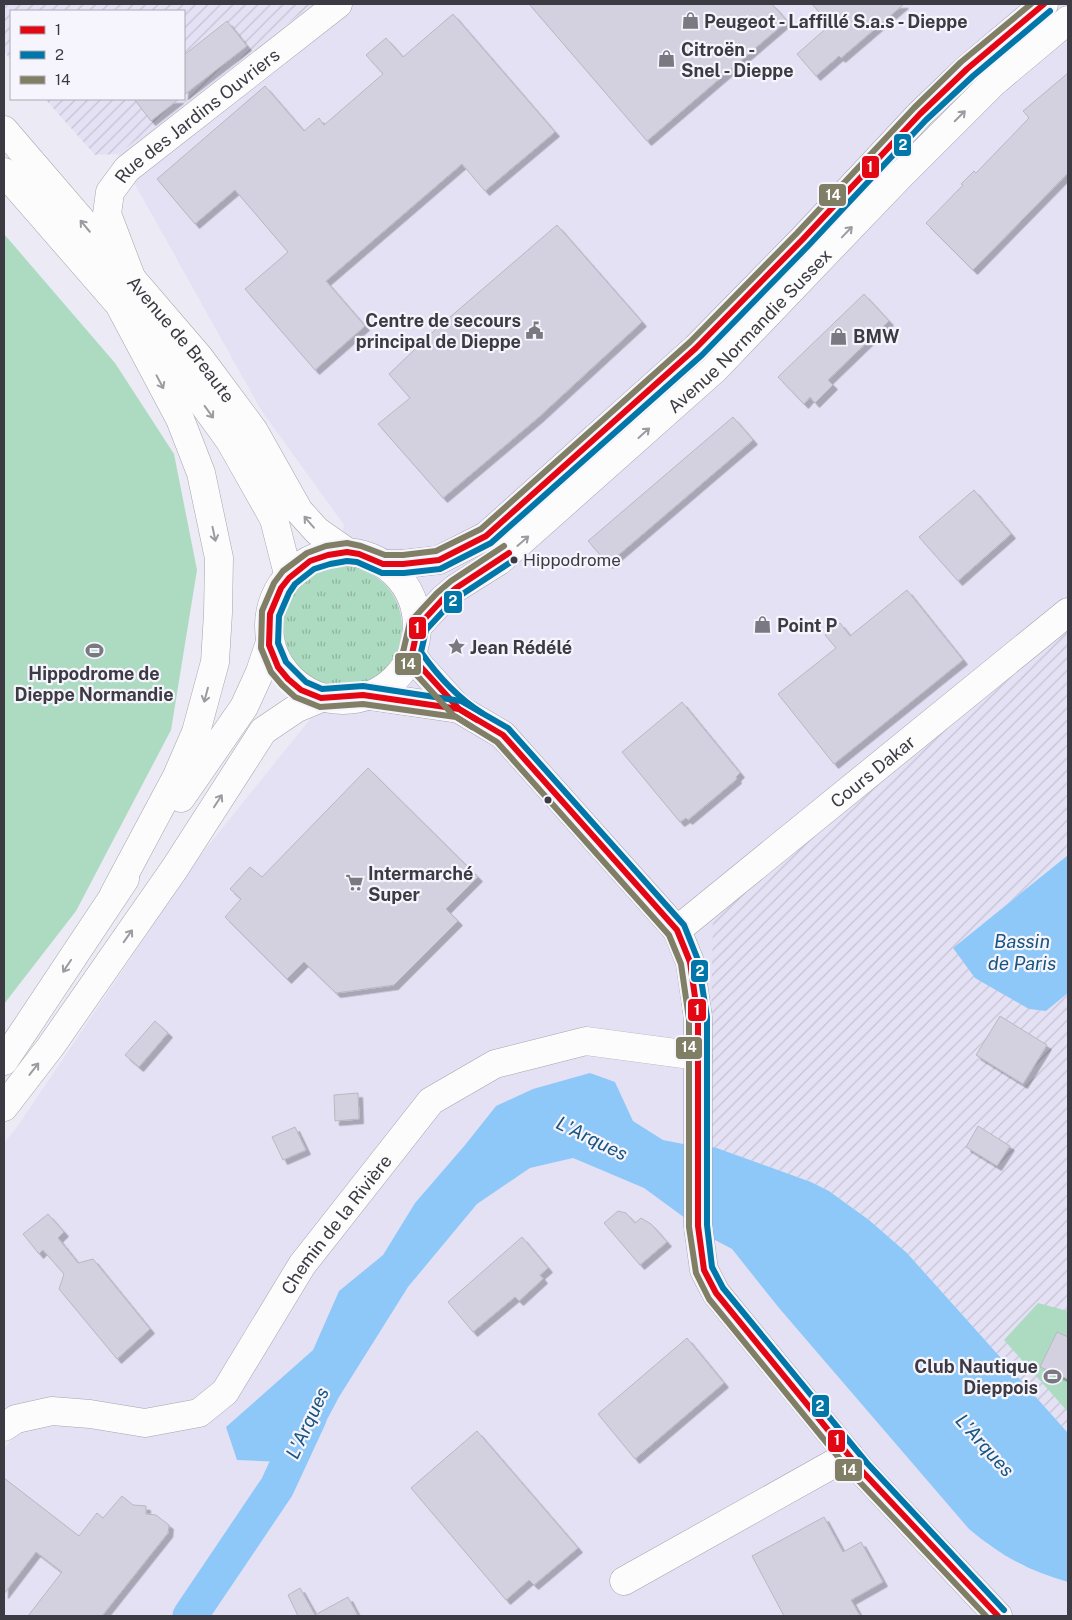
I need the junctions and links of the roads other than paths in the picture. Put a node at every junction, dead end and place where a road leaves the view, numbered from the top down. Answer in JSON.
{"nodes":[{"id":1,"x":338,"y":4,"type":"edge"},
{"id":2,"x":1044,"y":4,"type":"edge"},
{"id":3,"x":1068,"y":20,"type":"edge"},
{"id":4,"x":4,"y":130,"type":"edge"},
{"id":5,"x":4,"y":172,"type":"edge"},
{"id":6,"x":133,"y":282,"type":"junction"},
{"id":7,"x":121,"y":308,"type":"junction"},
{"id":8,"x":347,"y":552,"type":"junction"},
{"id":9,"x":383,"y":564,"type":"junction"},
{"id":10,"x":289,"y":578,"type":"junction"},
{"id":11,"x":1068,"y":612,"type":"edge"},
{"id":12,"x":418,"y":626,"type":"junction"},
{"id":13,"x":270,"y":645,"type":"junction"},
{"id":14,"x":412,"y":654,"type":"junction"},
{"id":15,"x":363,"y":695,"type":"junction"},
{"id":16,"x":321,"y":698,"type":"junction"},
{"id":17,"x":459,"y":709,"type":"junction"},
{"id":18,"x":114,"y":894,"type":"junction"},
{"id":19,"x":677,"y":930,"type":"junction"},
{"id":20,"x":698,"y":1056,"type":"junction"},
{"id":21,"x":4,"y":1061,"type":"edge"},
{"id":22,"x":4,"y":1107,"type":"edge"},
{"id":23,"x":4,"y":1427,"type":"edge"},
{"id":24,"x":848,"y":1456,"type":"junction"},
{"id":25,"x":624,"y":1581,"type":"dead end"},
{"id":26,"x":998,"y":1616,"type":"edge"}],
"edges":[{"from":1,"to":6,"type":"main road","name":"Rue des Jardins Ouvriers"},
{"from":2,"to":9,"type":"main road","name":"Avenue Normandie Sussex"},
{"from":12,"to":3,"type":"main road","name":"Avenue Normandie Sussex","one_way":true},
{"from":6,"to":4,"type":"main road","name":"Avenue de Breaute","one_way":true},
{"from":5,"to":7,"type":"main road","name":"Avenue de Breaute"},
{"from":8,"to":6,"type":"main road","name":"Avenue de Breaute","one_way":true},
{"from":7,"to":10,"type":"main road","name":"Avenue de Breaute","one_way":true},
{"from":7,"to":18,"type":"main road","one_way":true},
{"from":8,"to":9,"type":"main road"},
{"from":8,"to":10,"type":"main road"},
{"from":9,"to":12,"type":"main road"},
{"from":10,"to":13,"type":"main road"},
{"from":11,"to":19,"type":"main road","name":"Cours Dakar"},
{"from":12,"to":14,"type":"main road"},
{"from":13,"to":16,"type":"main road"},
{"from":13,"to":18,"type":"main road"},
{"from":14,"to":15,"type":"main road"},
{"from":14,"to":17,"type":"main road"},
{"from":15,"to":16,"type":"main road"},
{"from":15,"to":17,"type":"main road"},
{"from":22,"to":16,"type":"main road","one_way":true},
{"from":17,"to":19,"type":"main road"},
{"from":18,"to":21,"type":"main road","one_way":true},
{"from":19,"to":20,"type":"main road"},
{"from":20,"to":23,"type":"main road","name":"Chemin de la Rivière"},
{"from":20,"to":24,"type":"main road"},
{"from":24,"to":25,"type":"main road"},
{"from":24,"to":26,"type":"main road"}]}
